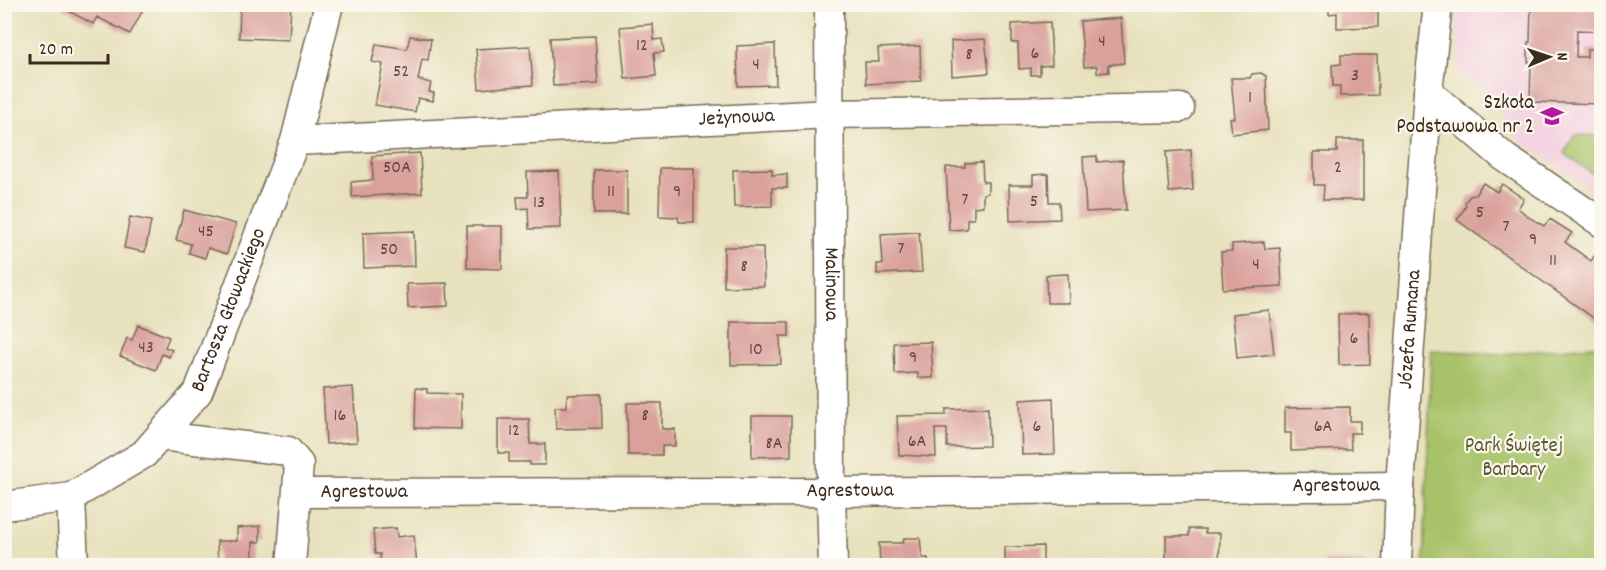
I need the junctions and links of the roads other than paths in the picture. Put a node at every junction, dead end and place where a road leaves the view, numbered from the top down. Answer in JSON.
{"nodes":[{"id":1,"x":329,"y":4,"type":"edge"},
{"id":2,"x":829,"y":4,"type":"edge"},
{"id":3,"x":1438,"y":4,"type":"edge"},
{"id":4,"x":1428,"y":92,"type":"junction"},
{"id":5,"x":1180,"y":108,"type":"dead end"},
{"id":6,"x":830,"y":114,"type":"junction"},
{"id":7,"x":295,"y":141,"type":"junction"},
{"id":8,"x":1602,"y":223,"type":"edge"},
{"id":9,"x":160,"y":436,"type":"junction"},
{"id":10,"x":1400,"y":486,"type":"junction"},
{"id":11,"x":831,"y":492,"type":"junction"},
{"id":12,"x":298,"y":494,"type":"junction"},
{"id":13,"x":71,"y":497,"type":"junction"},
{"id":14,"x":4,"y":506,"type":"edge"},
{"id":15,"x":74,"y":566,"type":"edge"},
{"id":16,"x":291,"y":566,"type":"edge"},
{"id":17,"x":833,"y":566,"type":"edge"},
{"id":18,"x":1397,"y":566,"type":"edge"}],
"edges":[{"from":1,"to":7,"type":"street","name":"Bartosza Głowackiego"},
{"from":2,"to":6,"type":"street","name":"Malinowa"},
{"from":3,"to":4,"type":"street","name":"Józefa Rumana"},
{"from":4,"to":8,"type":"street"},
{"from":4,"to":10,"type":"street","name":"Józefa Rumana"},
{"from":5,"to":6,"type":"street","name":"Jeżynowa"},
{"from":6,"to":7,"type":"street","name":"Jeżynowa"},
{"from":6,"to":11,"type":"street","name":"Malinowa"},
{"from":7,"to":9,"type":"street","name":"Bartosza Głowackiego"},
{"from":9,"to":12,"type":"street"},
{"from":9,"to":13,"type":"street","name":"Bartosza Głowackiego"},
{"from":10,"to":11,"type":"street","name":"Agrestowa"},
{"from":10,"to":18,"type":"street","name":"Józefa Rumana"},
{"from":11,"to":12,"type":"street","name":"Agrestowa"},
{"from":11,"to":17,"type":"street","name":"Malinowa"},
{"from":12,"to":16,"type":"street"},
{"from":13,"to":14,"type":"street","name":"Bartosza Głowackiego"},
{"from":13,"to":15,"type":"street"}]}
